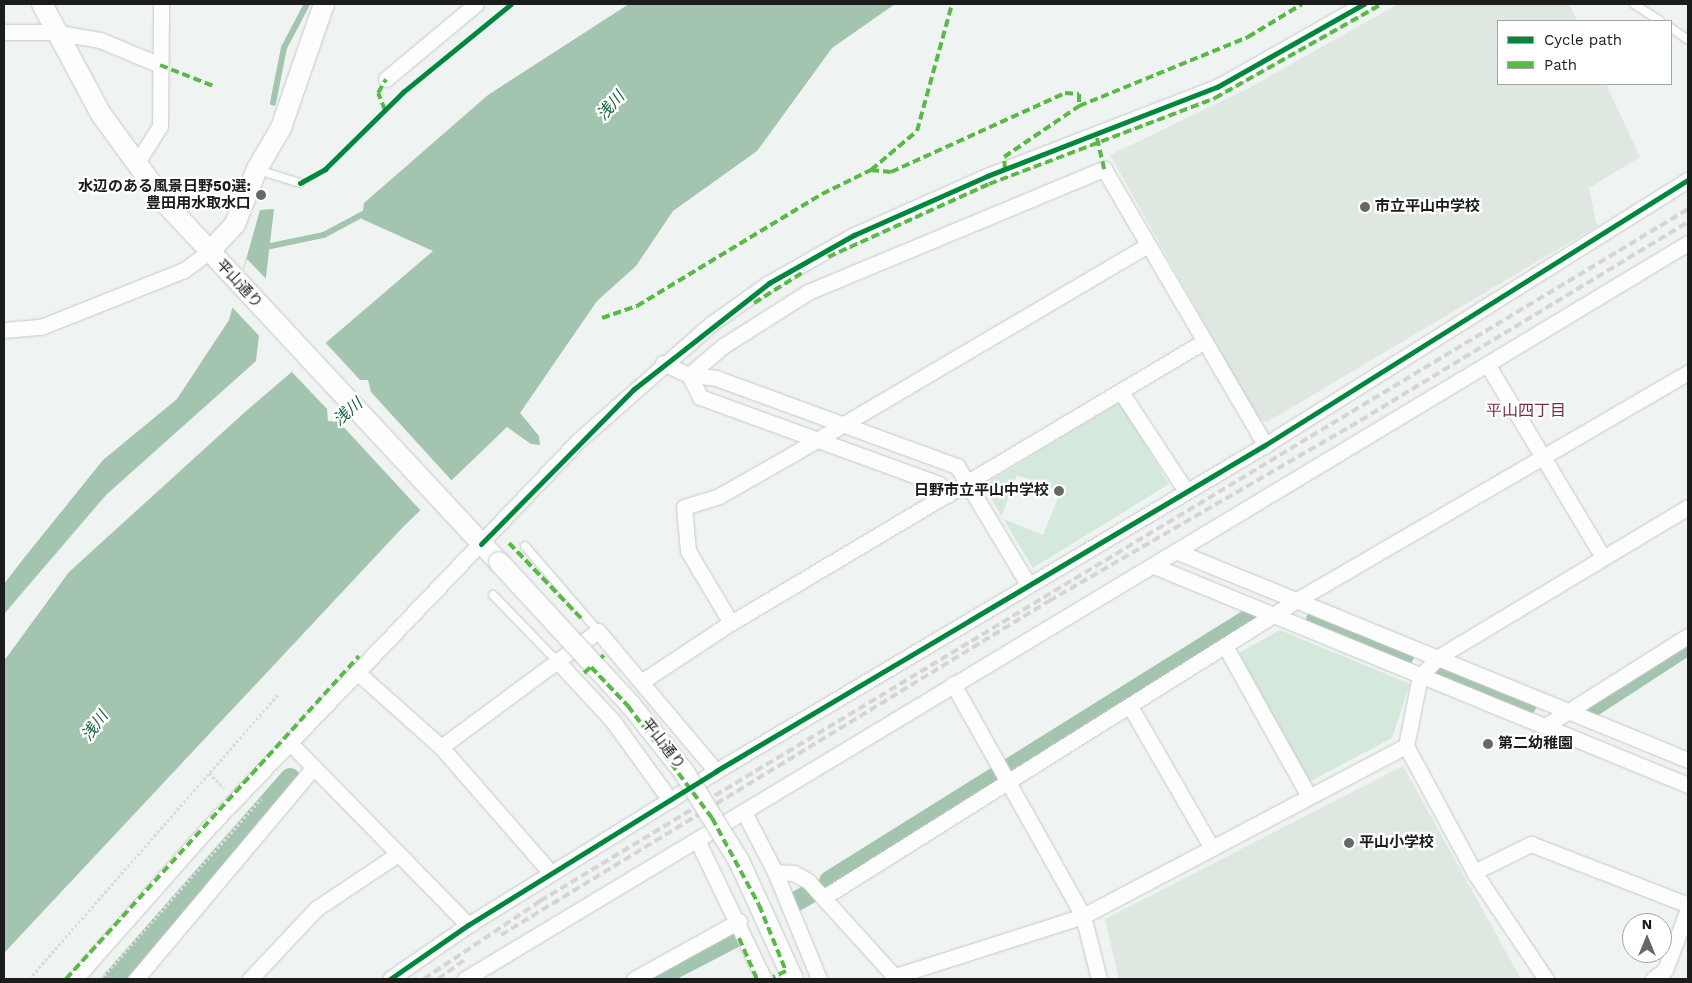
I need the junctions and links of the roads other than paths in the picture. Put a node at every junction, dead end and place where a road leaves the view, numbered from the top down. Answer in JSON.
{"nodes":[{"id":1,"x":42,"y":4,"type":"edge"},
{"id":2,"x":161,"y":4,"type":"edge"},
{"id":3,"x":324,"y":4,"type":"edge"},
{"id":4,"x":476,"y":4,"type":"edge"},
{"id":5,"x":1364,"y":4,"type":"edge"},
{"id":6,"x":1634,"y":4,"type":"edge"},
{"id":7,"x":1658,"y":20,"type":"edge"},
{"id":8,"x":1672,"y":29,"type":"edge"},
{"id":9,"x":4,"y":32,"type":"edge"},
{"id":10,"x":54,"y":32,"type":"junction"},
{"id":11,"x":1688,"y":40,"type":"edge"},
{"id":12,"x":160,"y":65,"type":"junction"},
{"id":13,"x":386,"y":79,"type":"dead end"},
{"id":14,"x":136,"y":164,"type":"junction"},
{"id":15,"x":256,"y":169,"type":"junction"},
{"id":16,"x":1688,"y":180,"type":"edge"},
{"id":17,"x":300,"y":183,"type":"dead end"},
{"id":18,"x":1688,"y":243,"type":"edge"},
{"id":19,"x":1148,"y":245,"type":"junction"},
{"id":20,"x":209,"y":252,"type":"junction"},
{"id":21,"x":4,"y":330,"type":"edge"},
{"id":22,"x":1203,"y":342,"type":"junction"},
{"id":23,"x":663,"y":363,"type":"junction"},
{"id":24,"x":1486,"y":364,"type":"junction"},
{"id":25,"x":1688,"y":372,"type":"edge"},
{"id":26,"x":689,"y":375,"type":"junction"},
{"id":27,"x":1121,"y":392,"type":"junction"},
{"id":28,"x":842,"y":424,"type":"junction"},
{"id":29,"x":816,"y":439,"type":"junction"},
{"id":30,"x":1265,"y":445,"type":"junction"},
{"id":31,"x":1543,"y":458,"type":"junction"},
{"id":32,"x":967,"y":484,"type":"junction"},
{"id":33,"x":1186,"y":491,"type":"junction"},
{"id":34,"x":948,"y":495,"type":"junction"},
{"id":35,"x":1688,"y":507,"type":"edge"},
{"id":36,"x":478,"y":540,"type":"junction"},
{"id":37,"x":525,"y":546,"type":"dead end"},
{"id":38,"x":1178,"y":552,"type":"junction"},
{"id":39,"x":1603,"y":557,"type":"junction"},
{"id":40,"x":1154,"y":566,"type":"junction"},
{"id":41,"x":1028,"y":584,"type":"junction"},
{"id":42,"x":494,"y":595,"type":"dead end"},
{"id":43,"x":1297,"y":600,"type":"junction"},
{"id":44,"x":1272,"y":615,"type":"junction"},
{"id":45,"x":731,"y":623,"type":"junction"},
{"id":46,"x":598,"y":631,"type":"junction"},
{"id":47,"x":1688,"y":636,"type":"edge"},
{"id":48,"x":583,"y":645,"type":"junction"},
{"id":49,"x":1225,"y":646,"type":"junction"},
{"id":50,"x":1440,"y":656,"type":"junction"},
{"id":51,"x":559,"y":663,"type":"junction"},
{"id":52,"x":358,"y":673,"type":"junction"},
{"id":53,"x":1420,"y":676,"type":"junction"},
{"id":54,"x":644,"y":680,"type":"junction"},
{"id":55,"x":953,"y":684,"type":"junction"},
{"id":56,"x":1131,"y":708,"type":"junction"},
{"id":57,"x":1572,"y":712,"type":"junction"},
{"id":58,"x":1545,"y":726,"type":"junction"},
{"id":59,"x":290,"y":743,"type":"junction"},
{"id":60,"x":1406,"y":746,"type":"junction"},
{"id":61,"x":441,"y":747,"type":"junction"},
{"id":62,"x":1688,"y":760,"type":"edge"},
{"id":63,"x":312,"y":769,"type":"junction"},
{"id":64,"x":716,"y":770,"type":"junction"},
{"id":65,"x":690,"y":775,"type":"dead end"},
{"id":66,"x":1008,"y":784,"type":"junction"},
{"id":67,"x":1688,"y":785,"type":"edge"},
{"id":68,"x":1309,"y":796,"type":"junction"},
{"id":69,"x":670,"y":800,"type":"junction"},
{"id":70,"x":744,"y":812,"type":"junction"},
{"id":71,"x":726,"y":831,"type":"dead end"},
{"id":72,"x":697,"y":840,"type":"junction"},
{"id":73,"x":1210,"y":845,"type":"junction"},
{"id":74,"x":398,"y":854,"type":"junction"},
{"id":75,"x":775,"y":872,"type":"junction"},
{"id":76,"x":1474,"y":872,"type":"junction"},
{"id":77,"x":551,"y":873,"type":"junction"},
{"id":78,"x":824,"y":897,"type":"junction"},
{"id":79,"x":1688,"y":907,"type":"edge"},
{"id":80,"x":1083,"y":916,"type":"junction"},
{"id":81,"x":739,"y":921,"type":"junction"},
{"id":82,"x":468,"y":925,"type":"junction"},
{"id":83,"x":896,"y":978,"type":"edge"},
{"id":84,"x":75,"y":979,"type":"edge"},
{"id":85,"x":136,"y":979,"type":"edge"},
{"id":86,"x":250,"y":979,"type":"edge"},
{"id":87,"x":390,"y":979,"type":"edge"},
{"id":88,"x":465,"y":979,"type":"edge"},
{"id":89,"x":634,"y":979,"type":"edge"},
{"id":90,"x":764,"y":979,"type":"edge"},
{"id":91,"x":793,"y":979,"type":"edge"},
{"id":92,"x":819,"y":979,"type":"edge"},
{"id":93,"x":1099,"y":979,"type":"edge"},
{"id":94,"x":1546,"y":979,"type":"edge"},
{"id":95,"x":1653,"y":979,"type":"edge"}],
"edges":[{"from":1,"to":10,"type":"main road","name":"平山通り"},
{"from":2,"to":12,"type":"street"},
{"from":3,"to":15,"type":"main road"},
{"from":4,"to":13,"type":"street"},
{"from":5,"to":23,"type":"street"},
{"from":6,"to":7,"type":"lane"},
{"from":8,"to":11,"type":"lane"},
{"from":9,"to":10,"type":"street"},
{"from":10,"to":12,"type":"street"},
{"from":10,"to":14,"type":"main road","name":"平山通り"},
{"from":12,"to":14,"type":"street"},
{"from":14,"to":20,"type":"main road","name":"平山通り"},
{"from":15,"to":17,"type":"lane"},
{"from":15,"to":20,"type":"main road"},
{"from":16,"to":30,"type":"street"},
{"from":18,"to":24,"type":"street"},
{"from":19,"to":22,"type":"street"},
{"from":19,"to":26,"type":"street"},
{"from":19,"to":28,"type":"street"},
{"from":20,"to":21,"type":"street"},
{"from":20,"to":36,"type":"main road","name":"平山通り"},
{"from":22,"to":27,"type":"street"},
{"from":22,"to":30,"type":"street"},
{"from":23,"to":26,"type":"street"},
{"from":23,"to":36,"type":"street"},
{"from":24,"to":31,"type":"street"},
{"from":24,"to":38,"type":"street"},
{"from":25,"to":31,"type":"street"},
{"from":26,"to":28,"type":"street"},
{"from":26,"to":29,"type":"street"},
{"from":27,"to":32,"type":"street"},
{"from":27,"to":33,"type":"street"},
{"from":28,"to":29,"type":"street"},
{"from":28,"to":32,"type":"street"},
{"from":29,"to":34,"type":"street"},
{"from":29,"to":45,"type":"street"},
{"from":30,"to":33,"type":"street"},
{"from":31,"to":39,"type":"street"},
{"from":31,"to":43,"type":"street"},
{"from":32,"to":34,"type":"street"},
{"from":32,"to":41,"type":"street"},
{"from":33,"to":41,"type":"street"},
{"from":34,"to":45,"type":"street"},
{"from":35,"to":39,"type":"street"},
{"from":36,"to":52,"type":"street"},
{"from":36,"to":91,"type":"main road","name":"平山通り","bridge":true},
{"from":37,"to":46,"type":"lane"},
{"from":38,"to":40,"type":"street"},
{"from":38,"to":43,"type":"street"},
{"from":39,"to":50,"type":"street"},
{"from":40,"to":44,"type":"street"},
{"from":40,"to":55,"type":"street"},
{"from":41,"to":64,"type":"street"},
{"from":42,"to":51,"type":"lane"},
{"from":43,"to":44,"type":"street"},
{"from":43,"to":50,"type":"street"},
{"from":44,"to":49,"type":"street"},
{"from":44,"to":53,"type":"street"},
{"from":45,"to":54,"type":"street"},
{"from":46,"to":48,"type":"street"},
{"from":46,"to":54,"type":"street"},
{"from":47,"to":57,"type":"street"},
{"from":48,"to":51,"type":"street"},
{"from":48,"to":65,"type":"lane"},
{"from":49,"to":56,"type":"street"},
{"from":49,"to":68,"type":"street"},
{"from":50,"to":53,"type":"street"},
{"from":50,"to":57,"type":"street"},
{"from":51,"to":61,"type":"street"},
{"from":51,"to":69,"type":"street"},
{"from":52,"to":59,"type":"street"},
{"from":52,"to":61,"type":"street"},
{"from":53,"to":58,"type":"street"},
{"from":53,"to":60,"type":"street"},
{"from":54,"to":64,"type":"street"},
{"from":55,"to":66,"type":"street"},
{"from":55,"to":70,"type":"street"},
{"from":56,"to":66,"type":"street"},
{"from":56,"to":73,"type":"street"},
{"from":57,"to":58,"type":"street"},
{"from":57,"to":62,"type":"street"},
{"from":58,"to":67,"type":"street"},
{"from":59,"to":63,"type":"street"},
{"from":59,"to":84,"type":"street"},
{"from":60,"to":68,"type":"street"},
{"from":60,"to":76,"type":"street"},
{"from":61,"to":77,"type":"street"},
{"from":63,"to":74,"type":"street"},
{"from":63,"to":85,"type":"street"},
{"from":64,"to":69,"type":"street"},
{"from":66,"to":78,"type":"street"},
{"from":66,"to":80,"type":"street"},
{"from":68,"to":73,"type":"street"},
{"from":69,"to":77,"type":"street"},
{"from":70,"to":72,"type":"street"},
{"from":70,"to":75,"type":"street"},
{"from":71,"to":91,"type":"lane"},
{"from":72,"to":81,"type":"street"},
{"from":72,"to":88,"type":"street"},
{"from":73,"to":80,"type":"street"},
{"from":74,"to":82,"type":"street"},
{"from":74,"to":86,"type":"street"},
{"from":75,"to":78,"type":"street"},
{"from":75,"to":92,"type":"street"},
{"from":76,"to":79,"type":"street"},
{"from":76,"to":94,"type":"street"},
{"from":77,"to":82,"type":"street"},
{"from":78,"to":83,"type":"street"},
{"from":79,"to":95,"type":"street"},
{"from":80,"to":83,"type":"street"},
{"from":80,"to":93,"type":"street"},
{"from":81,"to":89,"type":"street"},
{"from":81,"to":90,"type":"street"},
{"from":82,"to":87,"type":"street"}]}
